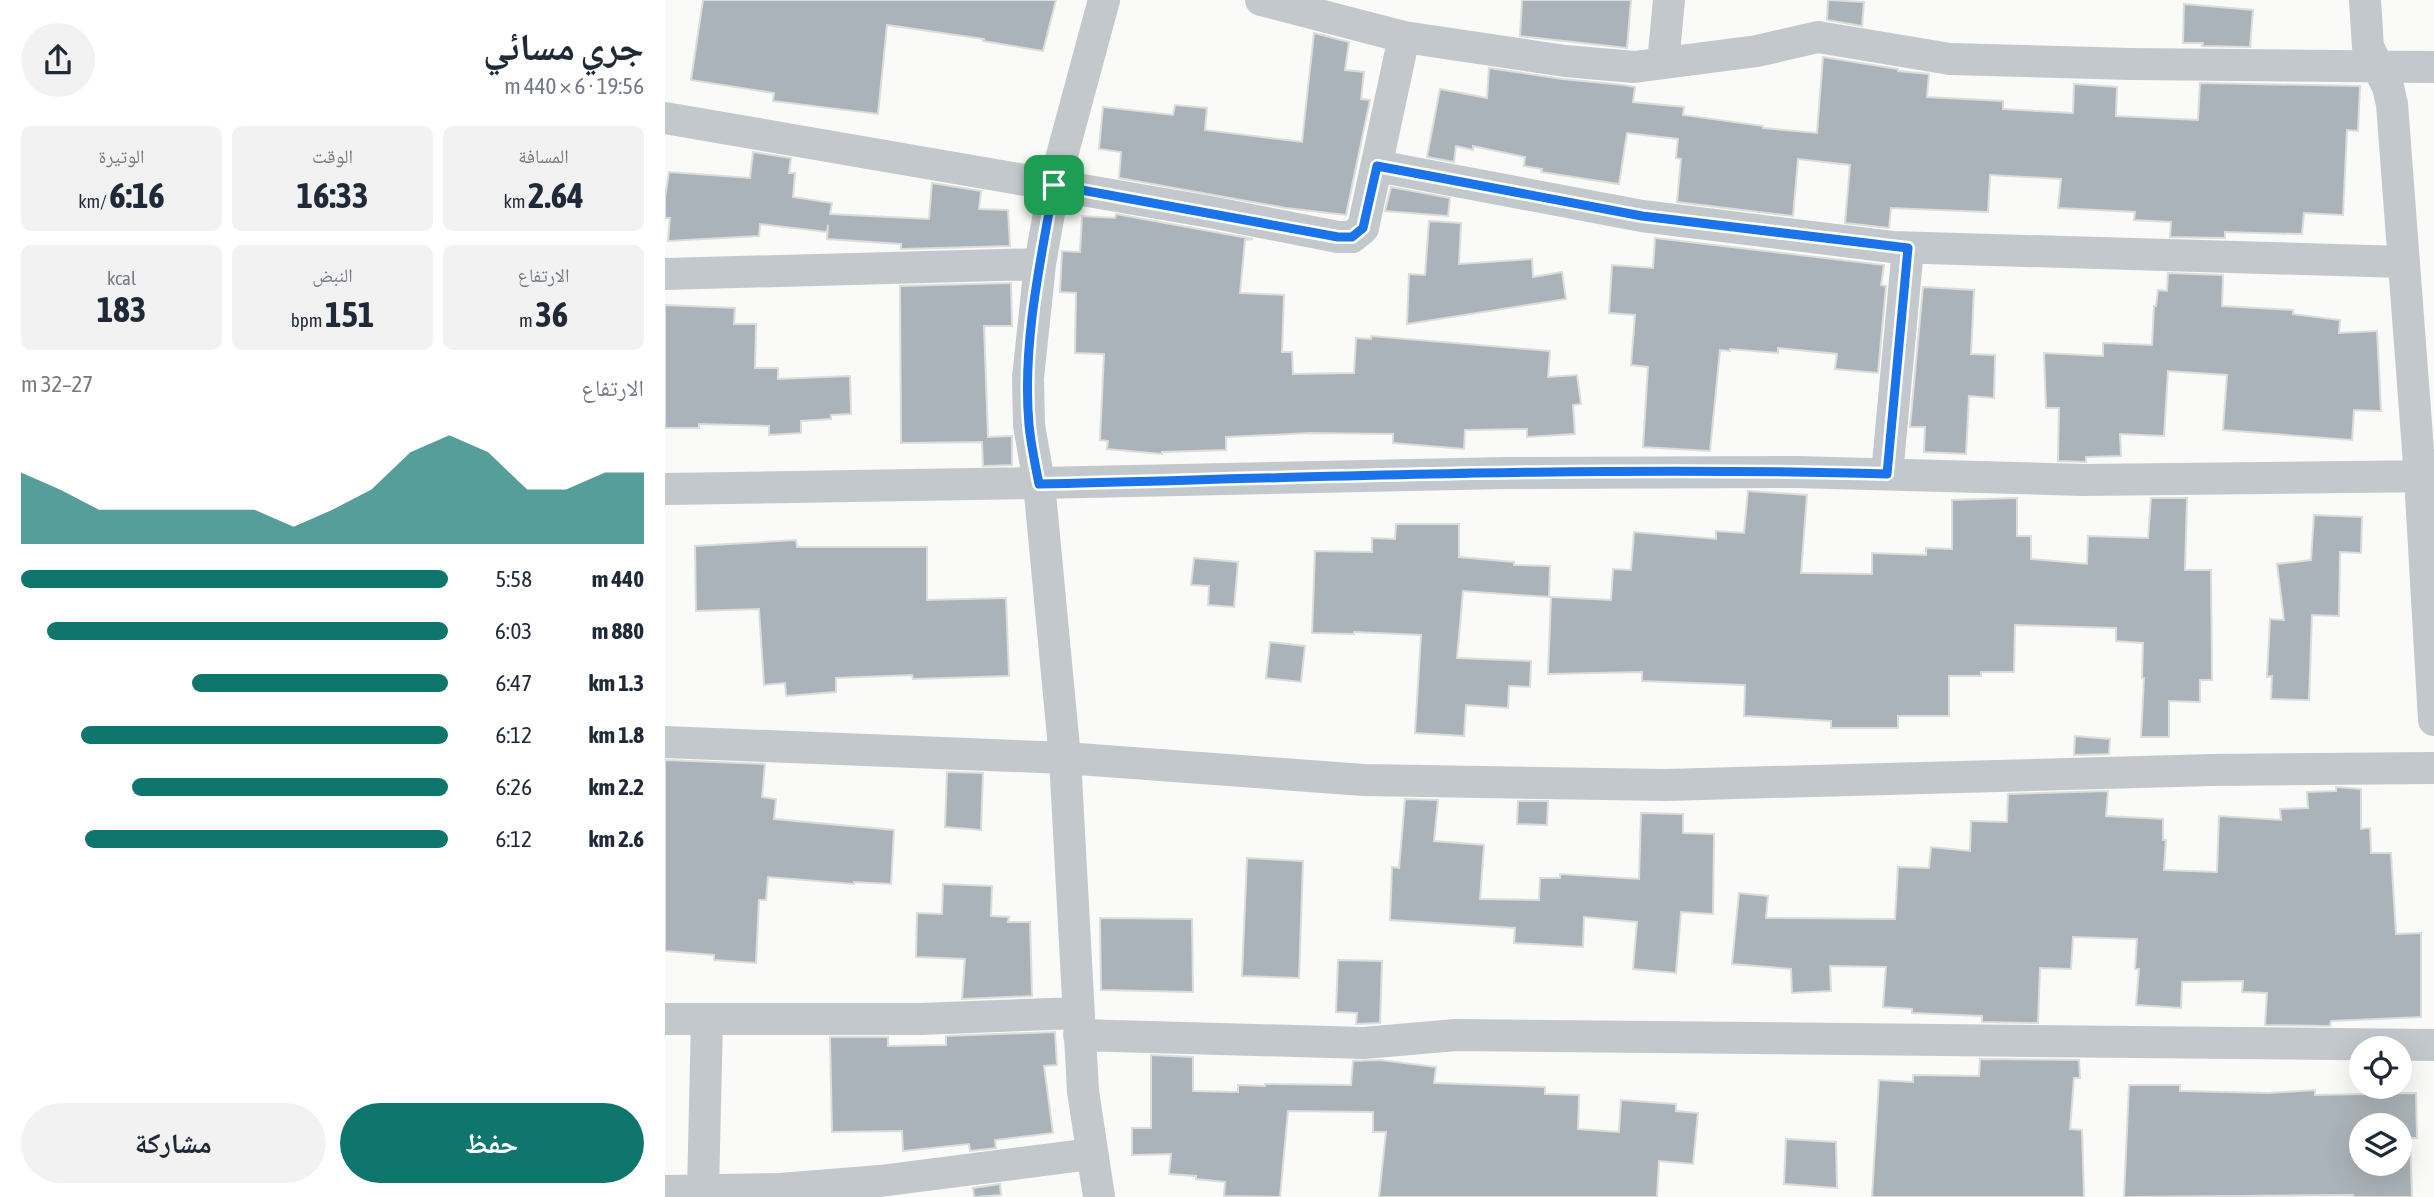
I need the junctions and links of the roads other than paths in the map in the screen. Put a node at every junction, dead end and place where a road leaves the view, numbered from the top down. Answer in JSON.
{"nodes":[{"id":1,"x":1104,"y":0,"type":"edge"},
{"id":2,"x":1261,"y":0,"type":"edge"},
{"id":3,"x":1669,"y":0,"type":"edge"},
{"id":4,"x":2365,"y":0,"type":"edge"},
{"id":5,"x":1404,"y":37,"type":"junction"},
{"id":6,"x":1663,"y":63,"type":"junction"},
{"id":7,"x":2377,"y":67,"type":"junction"},
{"id":8,"x":2434,"y":67,"type":"edge"},
{"id":9,"x":665,"y":118,"type":"edge"},
{"id":10,"x":1377,"y":166,"type":"junction"},
{"id":11,"x":1054,"y":185,"type":"junction"},
{"id":12,"x":1908,"y":248,"type":"junction"},
{"id":13,"x":2403,"y":262,"type":"junction"},
{"id":14,"x":1040,"y":264,"type":"junction"},
{"id":15,"x":665,"y":274,"type":"edge"},
{"id":16,"x":2420,"y":321,"type":"edge"},
{"id":17,"x":1887,"y":474,"type":"junction"},
{"id":18,"x":2427,"y":477,"type":"edge"},
{"id":19,"x":1039,"y":484,"type":"junction"},
{"id":20,"x":665,"y":489,"type":"edge"},
{"id":21,"x":2434,"y":720,"type":"edge"},
{"id":22,"x":665,"y":742,"type":"edge"},
{"id":23,"x":1065,"y":758,"type":"junction"},
{"id":24,"x":2434,"y":768,"type":"edge"},
{"id":25,"x":665,"y":1019,"type":"edge"},
{"id":26,"x":707,"y":1019,"type":"junction"},
{"id":27,"x":1078,"y":1024,"type":"junction"},
{"id":28,"x":2434,"y":1045,"type":"edge"},
{"id":29,"x":1091,"y":1154,"type":"junction"},
{"id":30,"x":665,"y":1191,"type":"edge"},
{"id":31,"x":703,"y":1191,"type":"junction"},
{"id":32,"x":1100,"y":1197,"type":"edge"}],
"edges":[{"from":1,"to":11,"type":"street"},
{"from":2,"to":5,"type":"street"},
{"from":3,"to":6,"type":"street"},
{"from":4,"to":7,"type":"street"},
{"from":5,"to":6,"type":"street"},
{"from":5,"to":10,"type":"street"},
{"from":6,"to":7,"type":"street"},
{"from":7,"to":8,"type":"street"},
{"from":7,"to":13,"type":"street"},
{"from":9,"to":11,"type":"street"},
{"from":10,"to":11,"type":"street"},
{"from":10,"to":12,"type":"street"},
{"from":11,"to":14,"type":"street"},
{"from":12,"to":13,"type":"street"},
{"from":12,"to":17,"type":"street"},
{"from":13,"to":16,"type":"street"},
{"from":14,"to":15,"type":"street"},
{"from":14,"to":19,"type":"street"},
{"from":16,"to":18,"type":"street"},
{"from":17,"to":18,"type":"street"},
{"from":17,"to":19,"type":"street"},
{"from":18,"to":21,"type":"street"},
{"from":19,"to":20,"type":"street"},
{"from":19,"to":23,"type":"street"},
{"from":22,"to":23,"type":"street"},
{"from":23,"to":24,"type":"street"},
{"from":23,"to":27,"type":"street"},
{"from":25,"to":26,"type":"street"},
{"from":26,"to":27,"type":"street"},
{"from":26,"to":31,"type":"street"},
{"from":27,"to":28,"type":"street"},
{"from":27,"to":29,"type":"street"},
{"from":29,"to":31,"type":"street"},
{"from":29,"to":32,"type":"street"},
{"from":30,"to":31,"type":"street"}]}
